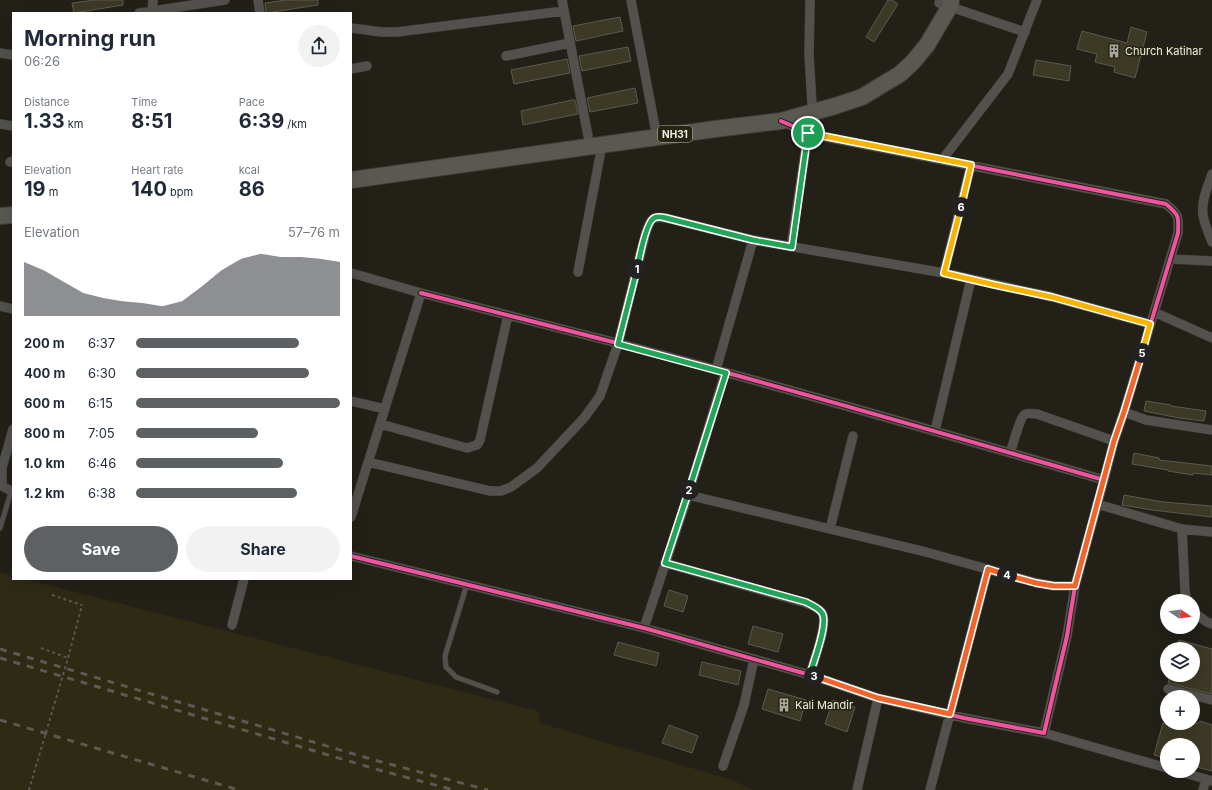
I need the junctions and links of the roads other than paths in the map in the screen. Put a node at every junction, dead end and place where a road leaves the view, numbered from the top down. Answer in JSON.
{"nodes":[{"id":1,"x":153,"y":0,"type":"edge"},
{"id":2,"x":225,"y":0,"type":"edge"},
{"id":3,"x":258,"y":0,"type":"edge"},
{"id":4,"x":562,"y":0,"type":"edge"},
{"id":5,"x":631,"y":0,"type":"edge"},
{"id":6,"x":810,"y":0,"type":"edge"},
{"id":7,"x":1037,"y":0,"type":"edge"},
{"id":8,"x":945,"y":2,"type":"edge"},
{"id":9,"x":152,"y":10,"type":"junction"},
{"id":10,"x":564,"y":11,"type":"junction"},
{"id":11,"x":143,"y":12,"type":"edge"},
{"id":12,"x":260,"y":12,"type":"edge"},
{"id":13,"x":352,"y":28,"type":"edge"},
{"id":14,"x":1025,"y":32,"type":"junction"},
{"id":15,"x":570,"y":43,"type":"junction"},
{"id":16,"x":0,"y":53,"type":"edge"},
{"id":17,"x":12,"y":55,"type":"edge"},
{"id":18,"x":506,"y":56,"type":"dead end"},
{"id":19,"x":367,"y":66,"type":"dead end"},
{"id":20,"x":352,"y":69,"type":"edge"},
{"id":21,"x":812,"y":104,"type":"junction"},
{"id":22,"x":781,"y":121,"type":"junction"},
{"id":23,"x":0,"y":124,"type":"edge"},
{"id":24,"x":12,"y":126,"type":"edge"},
{"id":25,"x":655,"y":127,"type":"junction"},
{"id":26,"x":808,"y":133,"type":"junction"},
{"id":27,"x":588,"y":136,"type":"junction"},
{"id":28,"x":602,"y":145,"type":"junction"},
{"id":29,"x":942,"y":160,"type":"junction"},
{"id":30,"x":971,"y":165,"type":"junction"},
{"id":31,"x":352,"y":170,"type":"edge"},
{"id":32,"x":1212,"y":174,"type":"edge"},
{"id":33,"x":352,"y":180,"type":"edge"},
{"id":34,"x":12,"y":215,"type":"edge"},
{"id":35,"x":0,"y":216,"type":"edge"},
{"id":36,"x":12,"y":225,"type":"edge"},
{"id":37,"x":0,"y":227,"type":"edge"},
{"id":38,"x":753,"y":240,"type":"junction"},
{"id":39,"x":1212,"y":242,"type":"edge"},
{"id":40,"x":792,"y":247,"type":"junction"},
{"id":41,"x":1179,"y":259,"type":"junction"},
{"id":42,"x":1212,"y":261,"type":"edge"},
{"id":43,"x":578,"y":272,"type":"dead end"},
{"id":44,"x":352,"y":273,"type":"edge"},
{"id":45,"x":944,"y":273,"type":"junction"},
{"id":46,"x":971,"y":279,"type":"junction"},
{"id":47,"x":421,"y":293,"type":"junction"},
{"id":48,"x":0,"y":306,"type":"edge"},
{"id":49,"x":12,"y":309,"type":"edge"},
{"id":50,"x":1156,"y":313,"type":"junction"},
{"id":51,"x":508,"y":315,"type":"junction"},
{"id":52,"x":1150,"y":324,"type":"junction"},
{"id":53,"x":1212,"y":338,"type":"edge"},
{"id":54,"x":618,"y":344,"type":"junction"},
{"id":55,"x":716,"y":370,"type":"junction"},
{"id":56,"x":726,"y":373,"type":"junction"},
{"id":57,"x":352,"y":400,"type":"edge"},
{"id":58,"x":385,"y":408,"type":"junction"},
{"id":59,"x":1124,"y":412,"type":"junction"},
{"id":60,"x":380,"y":424,"type":"junction"},
{"id":61,"x":1212,"y":430,"type":"edge"},
{"id":62,"x":936,"y":431,"type":"junction"},
{"id":63,"x":12,"y":433,"type":"edge"},
{"id":64,"x":852,"y":436,"type":"dead end"},
{"id":65,"x":1114,"y":441,"type":"junction"},
{"id":66,"x":1010,"y":453,"type":"junction"},
{"id":67,"x":368,"y":462,"type":"junction"},
{"id":68,"x":1104,"y":480,"type":"junction"},
{"id":69,"x":1,"y":486,"type":"edge"},
{"id":70,"x":12,"y":492,"type":"edge"},
{"id":71,"x":688,"y":495,"type":"junction"},
{"id":72,"x":1097,"y":504,"type":"junction"},
{"id":73,"x":352,"y":514,"type":"edge"},
{"id":74,"x":0,"y":528,"type":"edge"},
{"id":75,"x":830,"y":529,"type":"junction"},
{"id":76,"x":1182,"y":529,"type":"junction"},
{"id":77,"x":1212,"y":532,"type":"edge"},
{"id":78,"x":352,"y":556,"type":"edge"},
{"id":79,"x":665,"y":563,"type":"junction"},
{"id":80,"x":988,"y":569,"type":"junction"},
{"id":81,"x":244,"y":580,"type":"edge"},
{"id":82,"x":467,"y":584,"type":"junction"},
{"id":83,"x":1075,"y":586,"type":"junction"},
{"id":84,"x":1186,"y":594,"type":"edge"},
{"id":85,"x":1200,"y":617,"type":"edge"},
{"id":86,"x":1212,"y":624,"type":"edge"},
{"id":87,"x":232,"y":625,"type":"dead end"},
{"id":88,"x":644,"y":628,"type":"junction"},
{"id":89,"x":754,"y":659,"type":"junction"},
{"id":90,"x":810,"y":675,"type":"junction"},
{"id":91,"x":1168,"y":689,"type":"dead end"},
{"id":92,"x":497,"y":692,"type":"dead end"},
{"id":93,"x":878,"y":698,"type":"junction"},
{"id":94,"x":1212,"y":700,"type":"edge"},
{"id":95,"x":950,"y":714,"type":"junction"},
{"id":96,"x":1044,"y":733,"type":"junction"},
{"id":97,"x":722,"y":766,"type":"dead end"},
{"id":98,"x":1160,"y":766,"type":"edge"},
{"id":99,"x":1209,"y":780,"type":"edge"},
{"id":100,"x":857,"y":790,"type":"edge"},
{"id":101,"x":930,"y":790,"type":"edge"},
{"id":102,"x":1203,"y":790,"type":"edge"}],
"edges":[{"from":1,"to":9,"type":"street"},
{"from":2,"to":9,"type":"street"},
{"from":3,"to":12,"type":"street"},
{"from":4,"to":10,"type":"street"},
{"from":5,"to":25,"type":"street"},
{"from":6,"to":21,"type":"street"},
{"from":7,"to":14,"type":"street"},
{"from":8,"to":14,"type":"street"},
{"from":8,"to":21,"type":"highway","number":"NH31"},
{"from":8,"to":22,"type":"highway","number":"NH31"},
{"from":9,"to":11,"type":"street"},
{"from":10,"to":13,"type":"street"},
{"from":10,"to":15,"type":"street"},
{"from":14,"to":29,"type":"street"},
{"from":15,"to":18,"type":"street"},
{"from":15,"to":27,"type":"street"},
{"from":16,"to":17,"type":"street"},
{"from":19,"to":20,"type":"street"},
{"from":21,"to":25,"type":"highway","number":"NH31"},
{"from":22,"to":26,"type":"street"},
{"from":22,"to":28,"type":"highway","number":"NH31"},
{"from":23,"to":24,"type":"street"},
{"from":25,"to":27,"type":"highway","number":"NH31"},
{"from":26,"to":29,"type":"street"},
{"from":26,"to":40,"type":"street"},
{"from":27,"to":31,"type":"highway","number":"NH31"},
{"from":28,"to":33,"type":"highway","number":"NH31"},
{"from":28,"to":43,"type":"street"},
{"from":29,"to":30,"type":"street"},
{"from":30,"to":41,"type":"street"},
{"from":30,"to":45,"type":"street"},
{"from":32,"to":39,"type":"street"},
{"from":34,"to":35,"type":"highway"},
{"from":36,"to":37,"type":"highway"},
{"from":38,"to":40,"type":"street"},
{"from":38,"to":54,"type":"street"},
{"from":38,"to":55,"type":"street"},
{"from":40,"to":45,"type":"street"},
{"from":41,"to":42,"type":"street"},
{"from":41,"to":50,"type":"street"},
{"from":44,"to":47,"type":"street"},
{"from":45,"to":46,"type":"street"},
{"from":46,"to":52,"type":"street"},
{"from":46,"to":62,"type":"street"},
{"from":47,"to":51,"type":"street"},
{"from":47,"to":58,"type":"street"},
{"from":48,"to":49,"type":"street"},
{"from":50,"to":52,"type":"street"},
{"from":50,"to":53,"type":"street"},
{"from":51,"to":54,"type":"street"},
{"from":51,"to":60,"type":"street"},
{"from":52,"to":59,"type":"street"},
{"from":54,"to":55,"type":"street"},
{"from":54,"to":67,"type":"street"},
{"from":55,"to":56,"type":"street"},
{"from":56,"to":62,"type":"street"},
{"from":56,"to":71,"type":"street"},
{"from":57,"to":58,"type":"street"},
{"from":58,"to":60,"type":"street"},
{"from":59,"to":61,"type":"street"},
{"from":59,"to":65,"type":"street"},
{"from":60,"to":67,"type":"street"},
{"from":62,"to":66,"type":"street"},
{"from":63,"to":69,"type":"street"},
{"from":64,"to":75,"type":"street"},
{"from":65,"to":66,"type":"street"},
{"from":65,"to":68,"type":"street"},
{"from":66,"to":68,"type":"street"},
{"from":67,"to":73,"type":"street"},
{"from":68,"to":72,"type":"street"},
{"from":69,"to":70,"type":"street"},
{"from":70,"to":74,"type":"lane"},
{"from":71,"to":75,"type":"street"},
{"from":71,"to":79,"type":"street"},
{"from":72,"to":76,"type":"street"},
{"from":72,"to":83,"type":"street"},
{"from":75,"to":80,"type":"street"},
{"from":76,"to":77,"type":"street"},
{"from":76,"to":84,"type":"street"},
{"from":78,"to":82,"type":"street"},
{"from":79,"to":88,"type":"street"},
{"from":79,"to":90,"type":"street"},
{"from":80,"to":83,"type":"street"},
{"from":80,"to":95,"type":"street"},
{"from":81,"to":87,"type":"street"},
{"from":82,"to":88,"type":"street"},
{"from":82,"to":92,"type":"lane"},
{"from":83,"to":96,"type":"street"},
{"from":85,"to":86,"type":"street"},
{"from":88,"to":89,"type":"street"},
{"from":89,"to":90,"type":"street"},
{"from":89,"to":97,"type":"street"},
{"from":90,"to":93,"type":"street"},
{"from":91,"to":94,"type":"street"},
{"from":93,"to":95,"type":"street"},
{"from":93,"to":100,"type":"street"},
{"from":95,"to":96,"type":"street"},
{"from":95,"to":101,"type":"street"},
{"from":96,"to":98,"type":"street"},
{"from":99,"to":102,"type":"street"}]}
